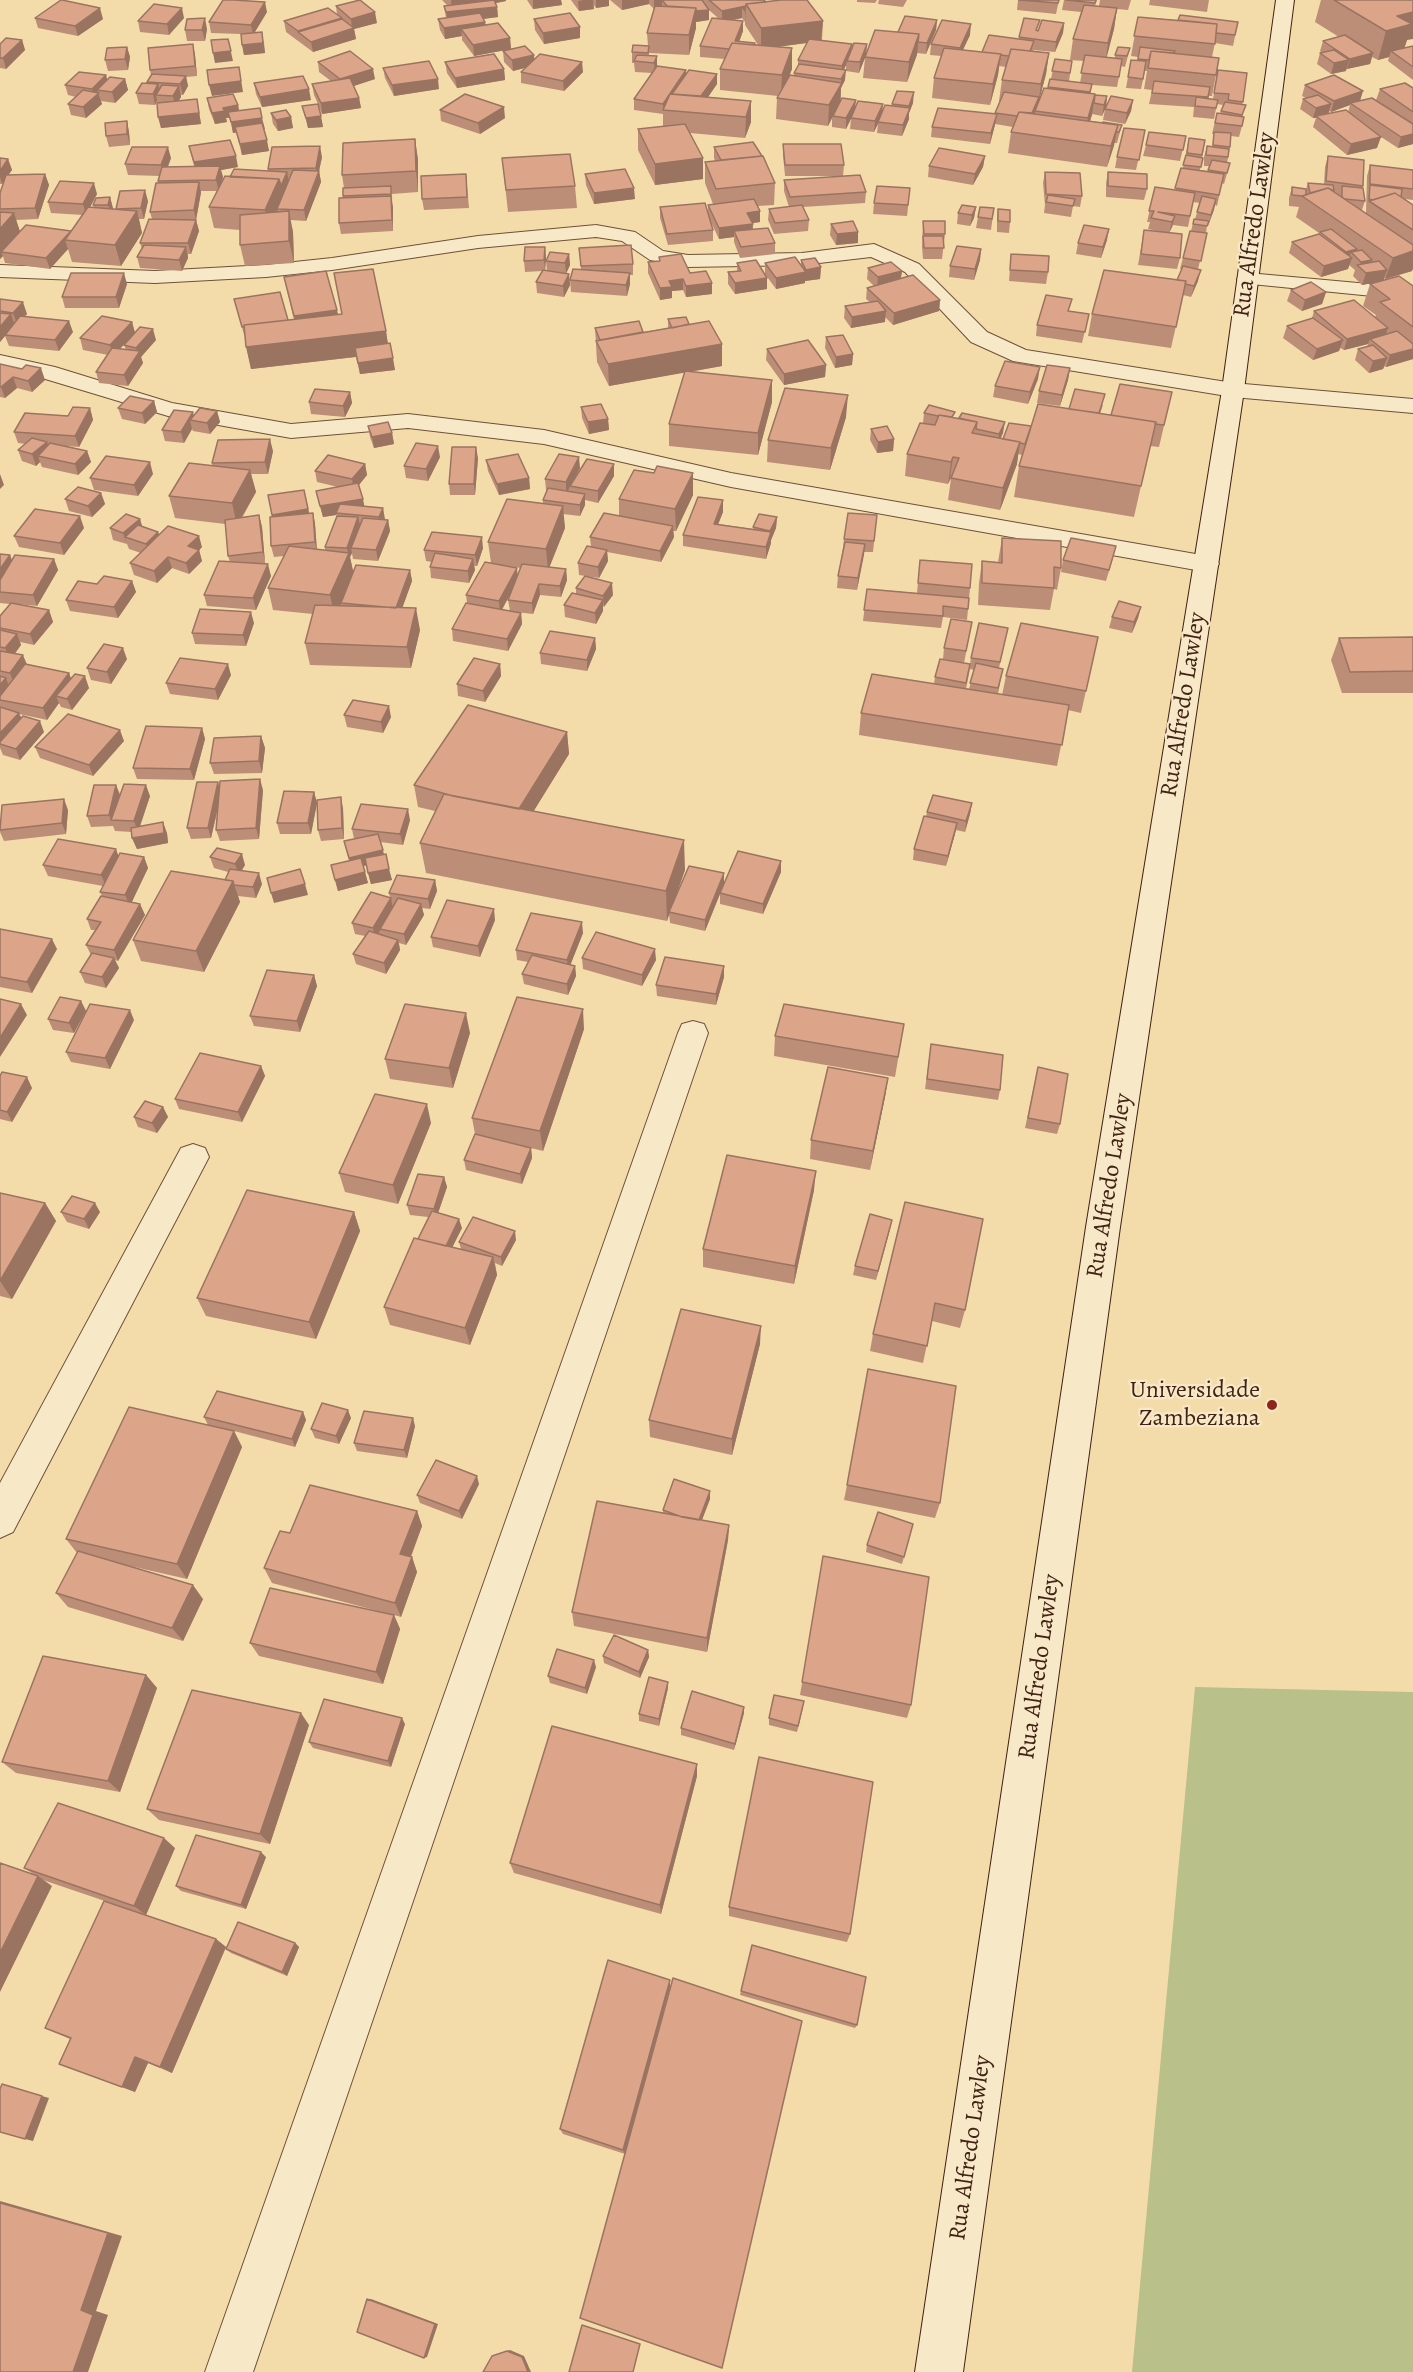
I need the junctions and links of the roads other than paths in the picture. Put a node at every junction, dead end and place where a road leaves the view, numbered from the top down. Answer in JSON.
{"nodes":[{"id":1,"x":1285,"y":0,"type":"edge"},
{"id":2,"x":0,"y":271,"type":"edge"},
{"id":3,"x":1248,"y":279,"type":"junction"},
{"id":4,"x":1413,"y":294,"type":"edge"},
{"id":5,"x":0,"y":362,"type":"edge"},
{"id":6,"x":1233,"y":390,"type":"junction"},
{"id":7,"x":1413,"y":406,"type":"edge"},
{"id":8,"x":1207,"y":564,"type":"junction"},
{"id":9,"x":693,"y":1033,"type":"dead end"},
{"id":10,"x":193,"y":1157,"type":"dead end"},
{"id":11,"x":0,"y":1520,"type":"edge"},
{"id":12,"x":229,"y":2372,"type":"edge"},
{"id":13,"x":939,"y":2372,"type":"edge"}],
"edges":[{"from":1,"to":3,"type":"street","name":"Rua Alfredo Lawley"},
{"from":2,"to":6,"type":"street"},
{"from":3,"to":4,"type":"street"},
{"from":3,"to":6,"type":"street","name":"Rua Alfredo Lawley"},
{"from":5,"to":8,"type":"street"},
{"from":6,"to":7,"type":"street"},
{"from":6,"to":8,"type":"street","name":"Rua Alfredo Lawley"},
{"from":8,"to":13,"type":"street","name":"Rua Alfredo Lawley"},
{"from":9,"to":12,"type":"street"},
{"from":10,"to":11,"type":"street"}]}
